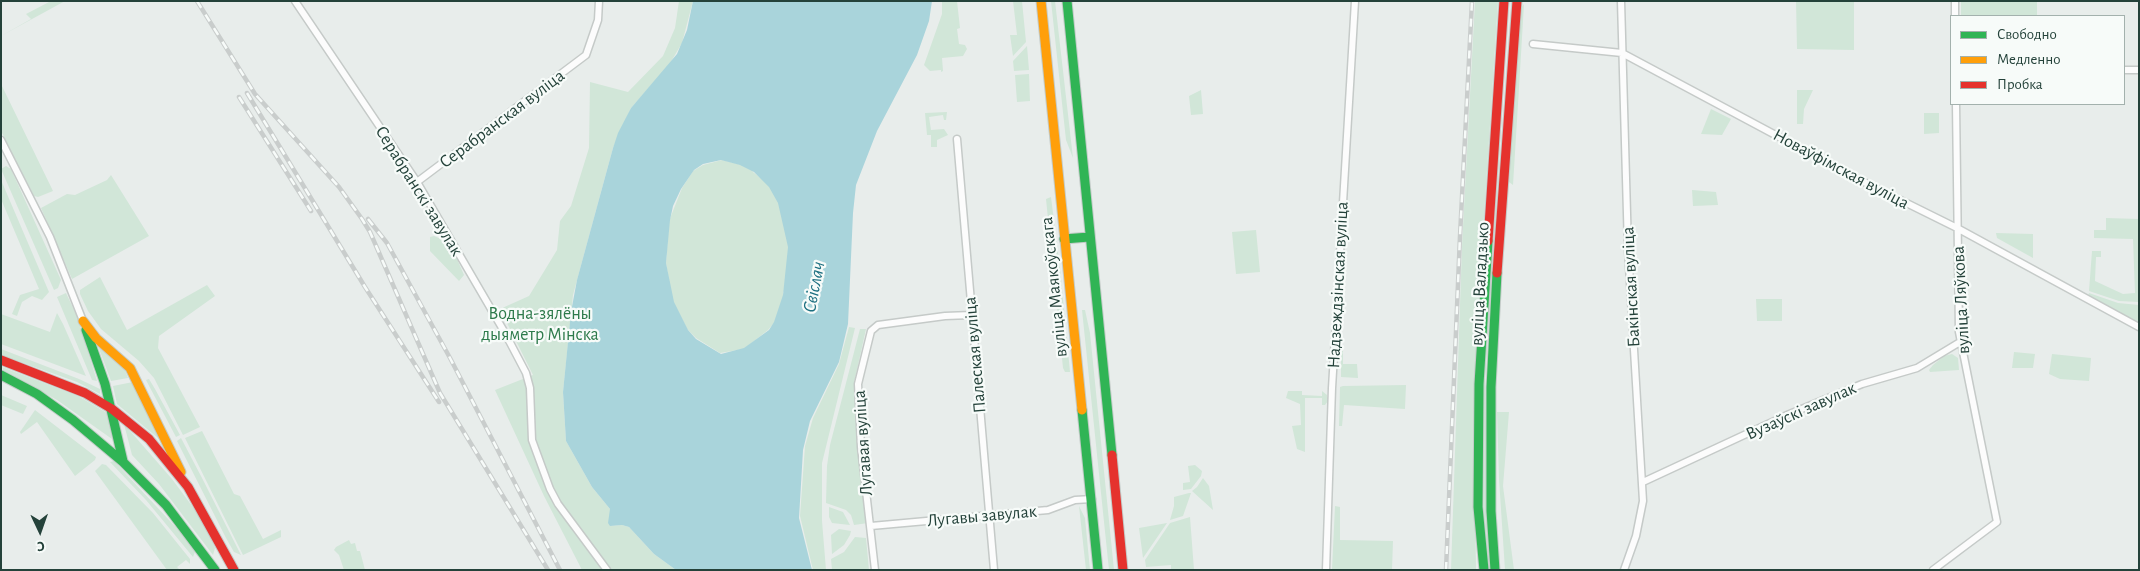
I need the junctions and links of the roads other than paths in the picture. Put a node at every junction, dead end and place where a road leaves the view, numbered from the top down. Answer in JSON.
{"nodes":[{"id":1,"x":295,"y":1,"type":"edge"},
{"id":2,"x":599,"y":1,"type":"edge"},
{"id":3,"x":1041,"y":1,"type":"edge"},
{"id":4,"x":1067,"y":1,"type":"edge"},
{"id":5,"x":1354,"y":1,"type":"edge"},
{"id":6,"x":1504,"y":1,"type":"edge"},
{"id":7,"x":1517,"y":1,"type":"edge"},
{"id":8,"x":1621,"y":1,"type":"edge"},
{"id":9,"x":1955,"y":1,"type":"edge"},
{"id":10,"x":1955,"y":15,"type":"edge"},
{"id":11,"x":1533,"y":44,"type":"dead end"},
{"id":12,"x":1622,"y":53,"type":"junction"},
{"id":13,"x":2125,"y":70,"type":"edge"},
{"id":14,"x":2139,"y":70,"type":"edge"},
{"id":15,"x":1956,"y":105,"type":"edge"},
{"id":16,"x":957,"y":139,"type":"dead end"},
{"id":17,"x":1,"y":140,"type":"edge"},
{"id":18,"x":417,"y":182,"type":"junction"},
{"id":19,"x":1957,"y":228,"type":"junction"},
{"id":20,"x":1088,"y":237,"type":"junction"},
{"id":21,"x":1064,"y":239,"type":"junction"},
{"id":22,"x":971,"y":315,"type":"junction"},
{"id":23,"x":83,"y":321,"type":"junction"},
{"id":24,"x":2139,"y":327,"type":"edge"},
{"id":25,"x":1960,"y":342,"type":"junction"},
{"id":26,"x":1,"y":360,"type":"edge"},
{"id":27,"x":1,"y":375,"type":"edge"},
{"id":28,"x":112,"y":409,"type":"junction"},
{"id":29,"x":123,"y":462,"type":"junction"},
{"id":30,"x":1643,"y":482,"type":"junction"},
{"id":31,"x":188,"y":486,"type":"junction"},
{"id":32,"x":1092,"y":499,"type":"junction"},
{"id":33,"x":989,"y":516,"type":"junction"},
{"id":34,"x":870,"y":526,"type":"junction"},
{"id":35,"x":230,"y":568,"type":"edge"},
{"id":36,"x":215,"y":570,"type":"edge"},
{"id":37,"x":607,"y":570,"type":"edge"},
{"id":38,"x":874,"y":570,"type":"edge"},
{"id":39,"x":994,"y":570,"type":"edge"},
{"id":40,"x":1098,"y":570,"type":"edge"},
{"id":41,"x":1123,"y":570,"type":"edge"},
{"id":42,"x":1326,"y":570,"type":"edge"},
{"id":43,"x":1484,"y":570,"type":"edge"},
{"id":44,"x":1495,"y":570,"type":"edge"},
{"id":45,"x":1624,"y":570,"type":"edge"},
{"id":46,"x":1934,"y":570,"type":"edge"}],
"edges":[{"from":1,"to":18,"type":"street","name":"Серабранскі завулак"},
{"from":2,"to":18,"type":"street","name":"Серабранская вуліца"},
{"from":3,"to":21,"type":"main road","name":"вуліца Маякоўскага"},
{"from":4,"to":20,"type":"main road"},
{"from":5,"to":42,"type":"street","name":"Надзеждзінская вуліца"},
{"from":6,"to":43,"type":"main road","name":"вуліца Валадзько"},
{"from":7,"to":44,"type":"main road","name":"вуліца Валадзько"},
{"from":8,"to":12,"type":"street","name":"Бакінская вуліца"},
{"from":9,"to":10,"type":"street"},
{"from":11,"to":12,"type":"street","name":"Новаўфімская вуліца"},
{"from":12,"to":19,"type":"street","name":"Новаўфімская вуліца"},
{"from":12,"to":30,"type":"street","name":"Бакінская вуліца"},
{"from":13,"to":14,"type":"street"},
{"from":15,"to":19,"type":"street","name":"вуліца Ляўкова"},
{"from":16,"to":22,"type":"street","name":"Палеская вуліца"},
{"from":17,"to":23,"type":"street"},
{"from":18,"to":37,"type":"street","name":"Серабранскі завулак"},
{"from":19,"to":24,"type":"street","name":"Новаўфімская вуліца"},
{"from":19,"to":25,"type":"street","name":"вуліца Ляўкова"},
{"from":20,"to":21,"type":"main road"},
{"from":20,"to":41,"type":"main road"},
{"from":21,"to":32,"type":"main road","name":"вуліца Маякоўскага"},
{"from":22,"to":33,"type":"street","name":"Палеская вуліца"},
{"from":22,"to":34,"type":"street","name":"Лугавая вуліца"},
{"from":23,"to":28,"type":"main road"},
{"from":23,"to":31,"type":"main road"},
{"from":25,"to":30,"type":"street","name":"Вузаўскі завулак"},
{"from":25,"to":46,"type":"street","name":"вуліца Ляўкова"},
{"from":26,"to":28,"type":"main road"},
{"from":27,"to":29,"type":"main road"},
{"from":28,"to":29,"type":"main road"},
{"from":28,"to":31,"type":"main road"},
{"from":29,"to":36,"type":"main road"},
{"from":30,"to":45,"type":"street","name":"Бакінская вуліца"},
{"from":31,"to":35,"type":"main road"},
{"from":32,"to":33,"type":"street","name":"Лугавы завулак"},
{"from":32,"to":40,"type":"main road","name":"вуліца Маякоўскага"},
{"from":33,"to":34,"type":"street","name":"Лугавы завулак"},
{"from":33,"to":39,"type":"street","name":"Палеская вуліца"},
{"from":34,"to":38,"type":"street","name":"Лугавая вуліца"}]}
